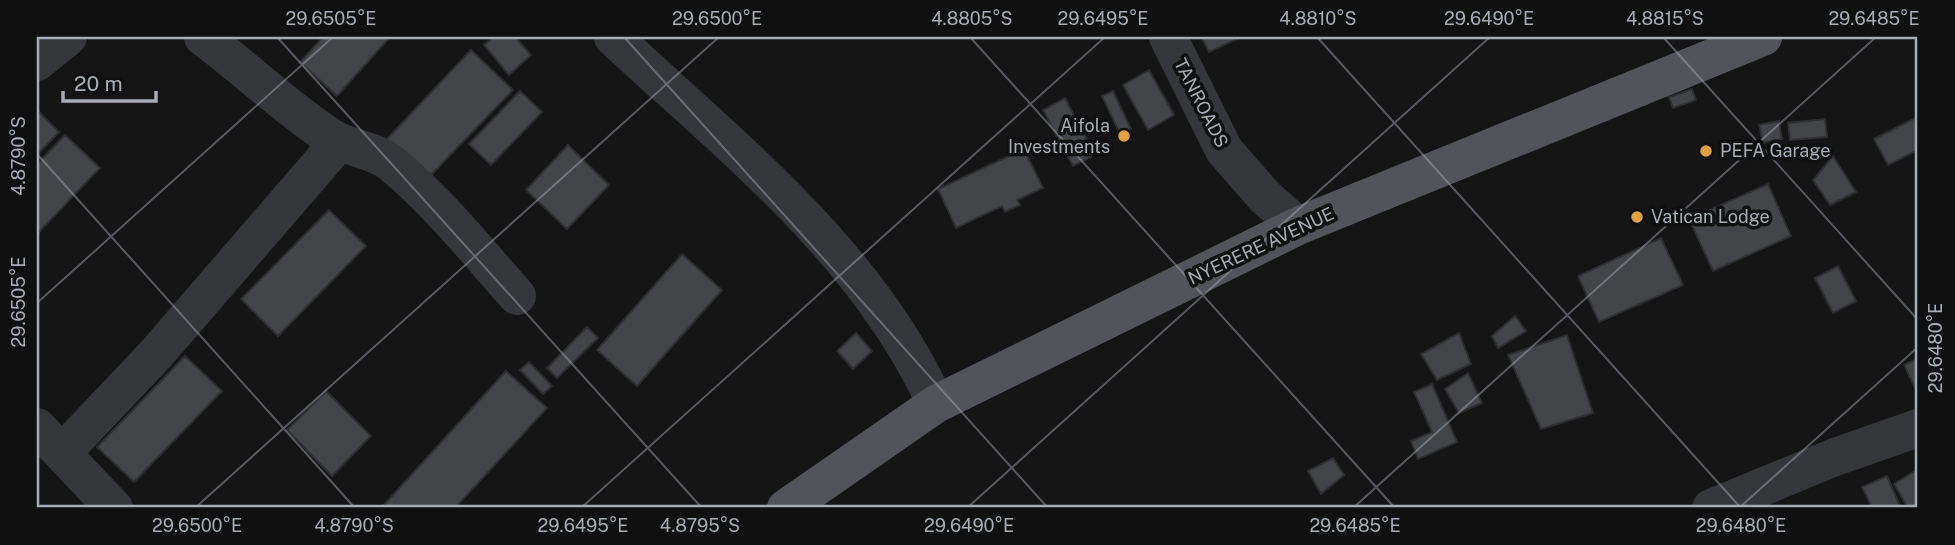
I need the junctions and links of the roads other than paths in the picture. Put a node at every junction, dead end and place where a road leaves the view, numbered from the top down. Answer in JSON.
{"nodes":[{"id":1,"x":68,"y":37,"type":"edge"},
{"id":2,"x":203,"y":37,"type":"edge"},
{"id":3,"x":613,"y":37,"type":"edge"},
{"id":4,"x":1168,"y":37,"type":"edge"},
{"id":5,"x":1763,"y":37,"type":"edge"},
{"id":6,"x":37,"y":62,"type":"edge"},
{"id":7,"x":339,"y":142,"type":"junction"},
{"id":8,"x":1298,"y":226,"type":"junction"},
{"id":9,"x":517,"y":296,"type":"dead end"},
{"id":10,"x":936,"y":404,"type":"junction"},
{"id":11,"x":1918,"y":428,"type":"edge"},
{"id":12,"x":50,"y":439,"type":"edge"},
{"id":13,"x":114,"y":508,"type":"edge"},
{"id":14,"x":786,"y":508,"type":"edge"},
{"id":15,"x":1711,"y":508,"type":"edge"}],
"edges":[{"from":1,"to":6,"type":"street"},
{"from":2,"to":7,"type":"street"},
{"from":3,"to":10,"type":"street"},
{"from":4,"to":8,"type":"street","name":"TANROADS"},
{"from":5,"to":8,"type":"main road","name":"NYERERE AVENUE"},
{"from":7,"to":9,"type":"street"},
{"from":7,"to":12,"type":"street"},
{"from":8,"to":10,"type":"main road","name":"NYERERE AVENUE"},
{"from":10,"to":14,"type":"main road","name":"NYERERE AVENUE"},
{"from":11,"to":15,"type":"street"},
{"from":12,"to":13,"type":"street"}]}
